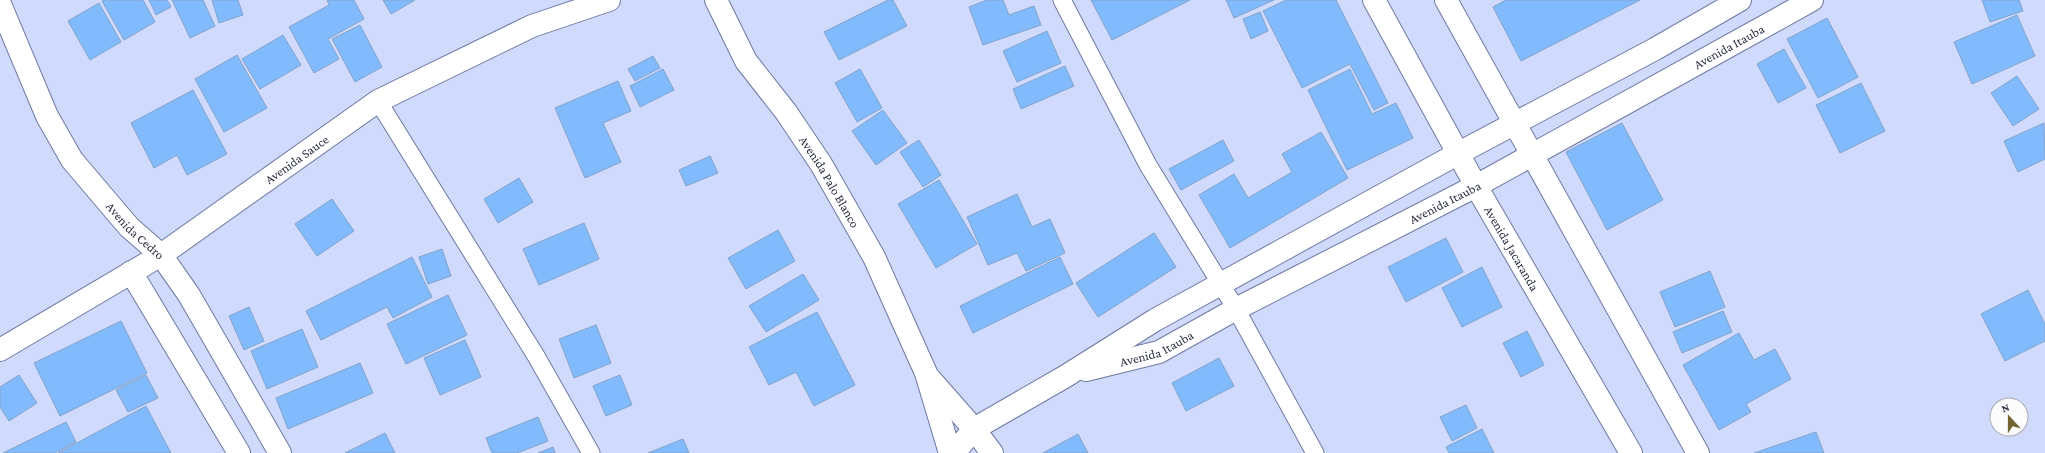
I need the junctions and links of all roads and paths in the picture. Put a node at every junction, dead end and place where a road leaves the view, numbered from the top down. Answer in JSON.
{"nodes":[{"id":1,"x":610,"y":0,"type":"edge"},
{"id":2,"x":716,"y":0,"type":"edge"},
{"id":3,"x":1062,"y":0,"type":"edge"},
{"id":4,"x":1374,"y":0,"type":"edge"},
{"id":5,"x":1446,"y":0,"type":"edge"},
{"id":6,"x":1740,"y":0,"type":"edge"},
{"id":7,"x":1812,"y":0,"type":"edge"},
{"id":8,"x":1,"y":2,"type":"edge"},
{"id":9,"x":378,"y":101,"type":"junction"},
{"id":10,"x":1515,"y":124,"type":"junction"},
{"id":11,"x":1459,"y":152,"type":"junction"},
{"id":12,"x":1531,"y":155,"type":"junction"},
{"id":13,"x":1476,"y":186,"type":"junction"},
{"id":14,"x":161,"y":254,"type":"junction"},
{"id":15,"x":131,"y":272,"type":"junction"},
{"id":16,"x":1220,"y":284,"type":"junction"},
{"id":17,"x":1236,"y":309,"type":"junction"},
{"id":18,"x":0,"y":350,"type":"edge"},
{"id":19,"x":926,"y":373,"type":"junction"},
{"id":20,"x":1066,"y":376,"type":"junction"},
{"id":21,"x":974,"y":429,"type":"junction"},
{"id":22,"x":239,"y":453,"type":"edge"},
{"id":23,"x":280,"y":453,"type":"edge"},
{"id":24,"x":591,"y":453,"type":"edge"},
{"id":25,"x":950,"y":453,"type":"edge"},
{"id":26,"x":954,"y":453,"type":"edge"},
{"id":27,"x":992,"y":453,"type":"edge"},
{"id":28,"x":1315,"y":453,"type":"edge"},
{"id":29,"x":1631,"y":453,"type":"edge"},
{"id":30,"x":1698,"y":453,"type":"edge"}],
"edges":[{"from":1,"to":9,"type":"street","name":"Avenida Sauce"},
{"from":2,"to":19,"type":"street","name":"Avenida Palo Blanco"},
{"from":3,"to":16,"type":"lane"},
{"from":4,"to":11,"type":"street","name":"Avenida Jacaranda"},
{"from":5,"to":10,"type":"street"},
{"from":6,"to":10,"type":"street","name":"Avenida Itauba"},
{"from":7,"to":12,"type":"street","name":"Avenida Itauba"},
{"from":8,"to":14,"type":"street","name":"Avenida Cedro"},
{"from":9,"to":14,"type":"street","name":"Avenida Sauce"},
{"from":9,"to":24,"type":"lane"},
{"from":10,"to":11,"type":"street","name":"Avenida Itauba"},
{"from":10,"to":12,"type":"street"},
{"from":11,"to":13,"type":"street","name":"Avenida Jacaranda"},
{"from":11,"to":16,"type":"street","name":"Avenida Itauba"},
{"from":12,"to":13,"type":"street","name":"Avenida Itauba"},
{"from":12,"to":30,"type":"street"},
{"from":13,"to":17,"type":"street","name":"Avenida Itauba"},
{"from":13,"to":29,"type":"street","name":"Avenida Jacaranda"},
{"from":14,"to":15,"type":"street","name":"Avenida Sauce"},
{"from":14,"to":23,"type":"street","name":"Avenida Cedro"},
{"from":15,"to":18,"type":"street","name":"Avenida Sauce"},
{"from":15,"to":22,"type":"street"},
{"from":16,"to":17,"type":"lane"},
{"from":16,"to":20,"type":"street","name":"Avenida Itauba"},
{"from":17,"to":20,"type":"street","name":"Avenida Itauba"},
{"from":17,"to":28,"type":"lane"},
{"from":19,"to":21,"type":"street","name":"Avenida Palo Blanco"},
{"from":19,"to":25,"type":"street","name":"Avenida Palo Blanco"},
{"from":20,"to":21,"type":"street","name":"Avenida Itauba"},
{"from":21,"to":26,"type":"street","name":"Avenida Itauba"},
{"from":21,"to":27,"type":"street","name":"Avenida Palo Blanco"}]}
